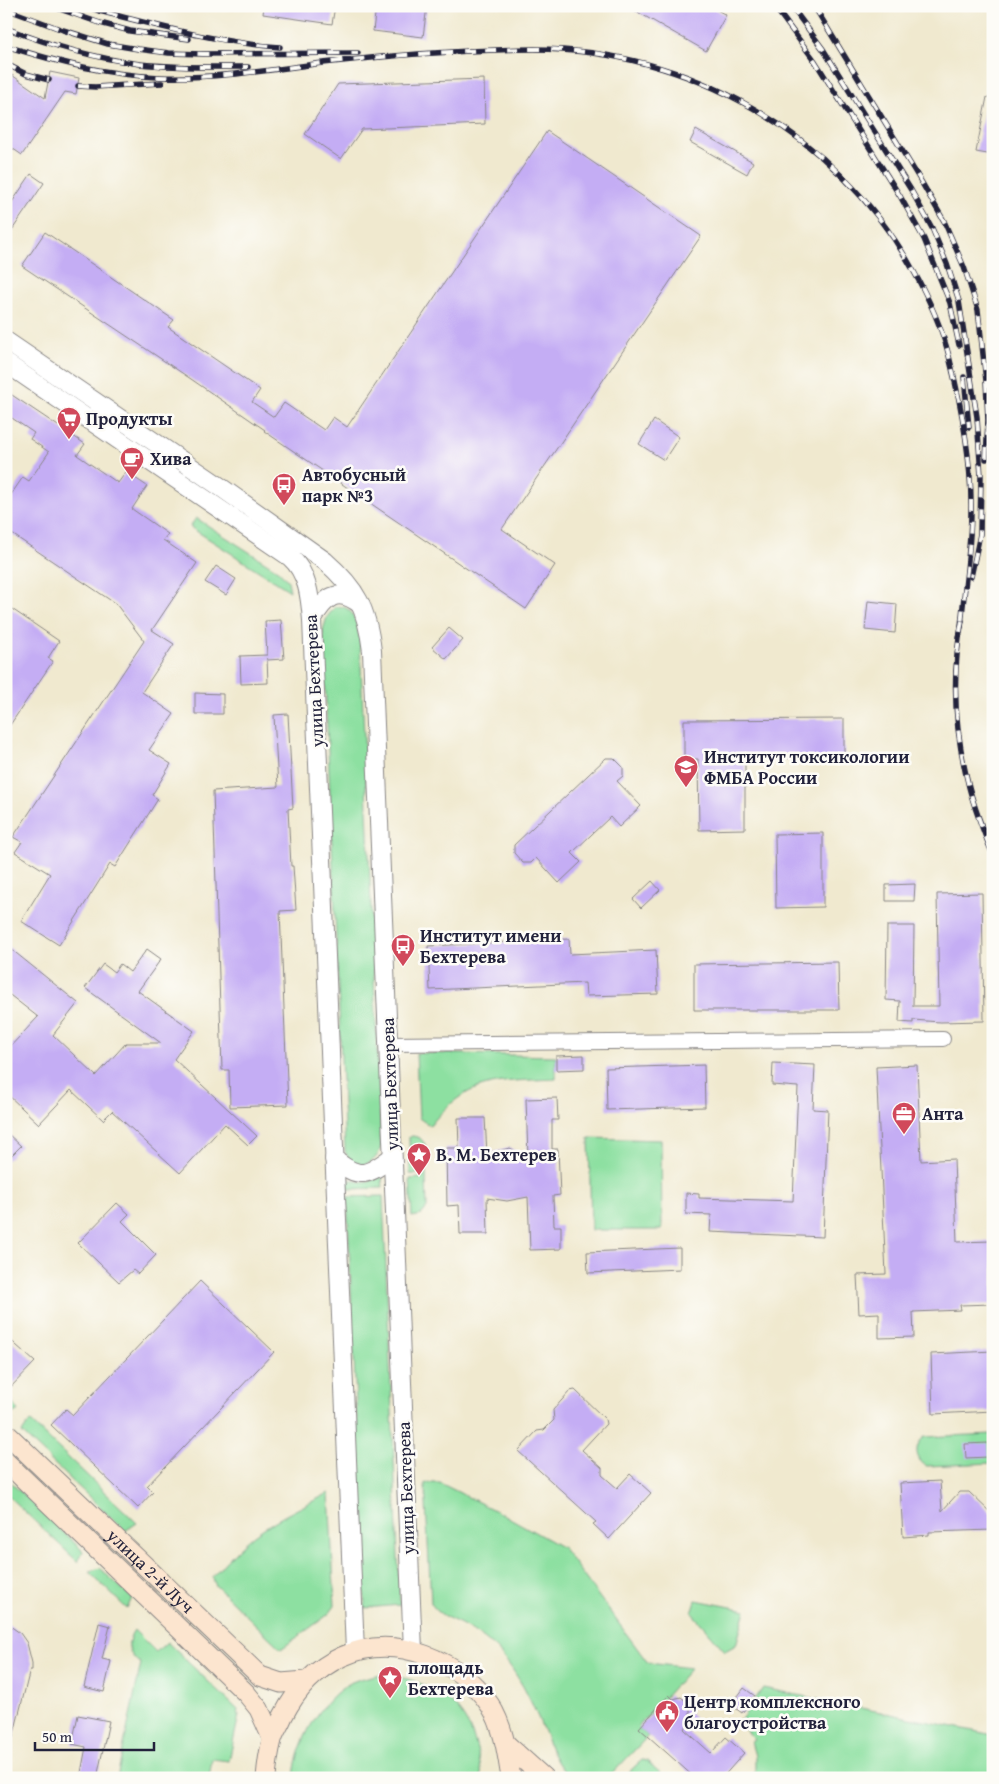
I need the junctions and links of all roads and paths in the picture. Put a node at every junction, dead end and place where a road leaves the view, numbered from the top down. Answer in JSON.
{"nodes":[{"id":1,"x":6,"y":341,"type":"edge"},
{"id":2,"x":6,"y":363,"type":"edge"},
{"id":3,"x":362,"y":605,"type":"junction"},
{"id":4,"x":312,"y":620,"type":"junction"},
{"id":5,"x":943,"y":1039,"type":"dead end"},
{"id":6,"x":388,"y":1044,"type":"junction"},
{"id":7,"x":392,"y":1157,"type":"junction"},
{"id":8,"x":334,"y":1158,"type":"junction"},
{"id":9,"x":6,"y":1433,"type":"edge"},
{"id":10,"x":6,"y":1462,"type":"edge"},
{"id":11,"x":413,"y":1650,"type":"junction"},
{"id":12,"x":355,"y":1651,"type":"junction"},
{"id":13,"x":306,"y":1682,"type":"junction"},
{"id":14,"x":272,"y":1738,"type":"junction"},
{"id":15,"x":505,"y":1743,"type":"junction"},
{"id":16,"x":266,"y":1778,"type":"edge"},
{"id":17,"x":511,"y":1778,"type":"edge"},
{"id":18,"x":544,"y":1778,"type":"edge"}],
"edges":[{"from":1,"to":3,"type":"street","name":"улица Бехтерева"},
{"from":2,"to":4,"type":"street","name":"улица Бехтерева"},
{"from":3,"to":4,"type":"street"},
{"from":3,"to":6,"type":"street","name":"улица Бехтерева"},
{"from":4,"to":8,"type":"street","name":"улица Бехтерева"},
{"from":5,"to":6,"type":"street"},
{"from":6,"to":7,"type":"street","name":"улица Бехтерева"},
{"from":7,"to":8,"type":"street"},
{"from":7,"to":11,"type":"street","name":"улица Бехтерева"},
{"from":8,"to":12,"type":"street","name":"улица Бехтерева"},
{"from":9,"to":13,"type":"main road","name":"улица 2-й Луч"},
{"from":10,"to":14,"type":"main road","name":"улица 2-й Луч"},
{"from":11,"to":12,"type":"main road"},
{"from":11,"to":15,"type":"main road"},
{"from":12,"to":13,"type":"main road"},
{"from":13,"to":14,"type":"main road"},
{"from":14,"to":16,"type":"main road"},
{"from":15,"to":17,"type":"main road"},
{"from":15,"to":18,"type":"main road"}]}
